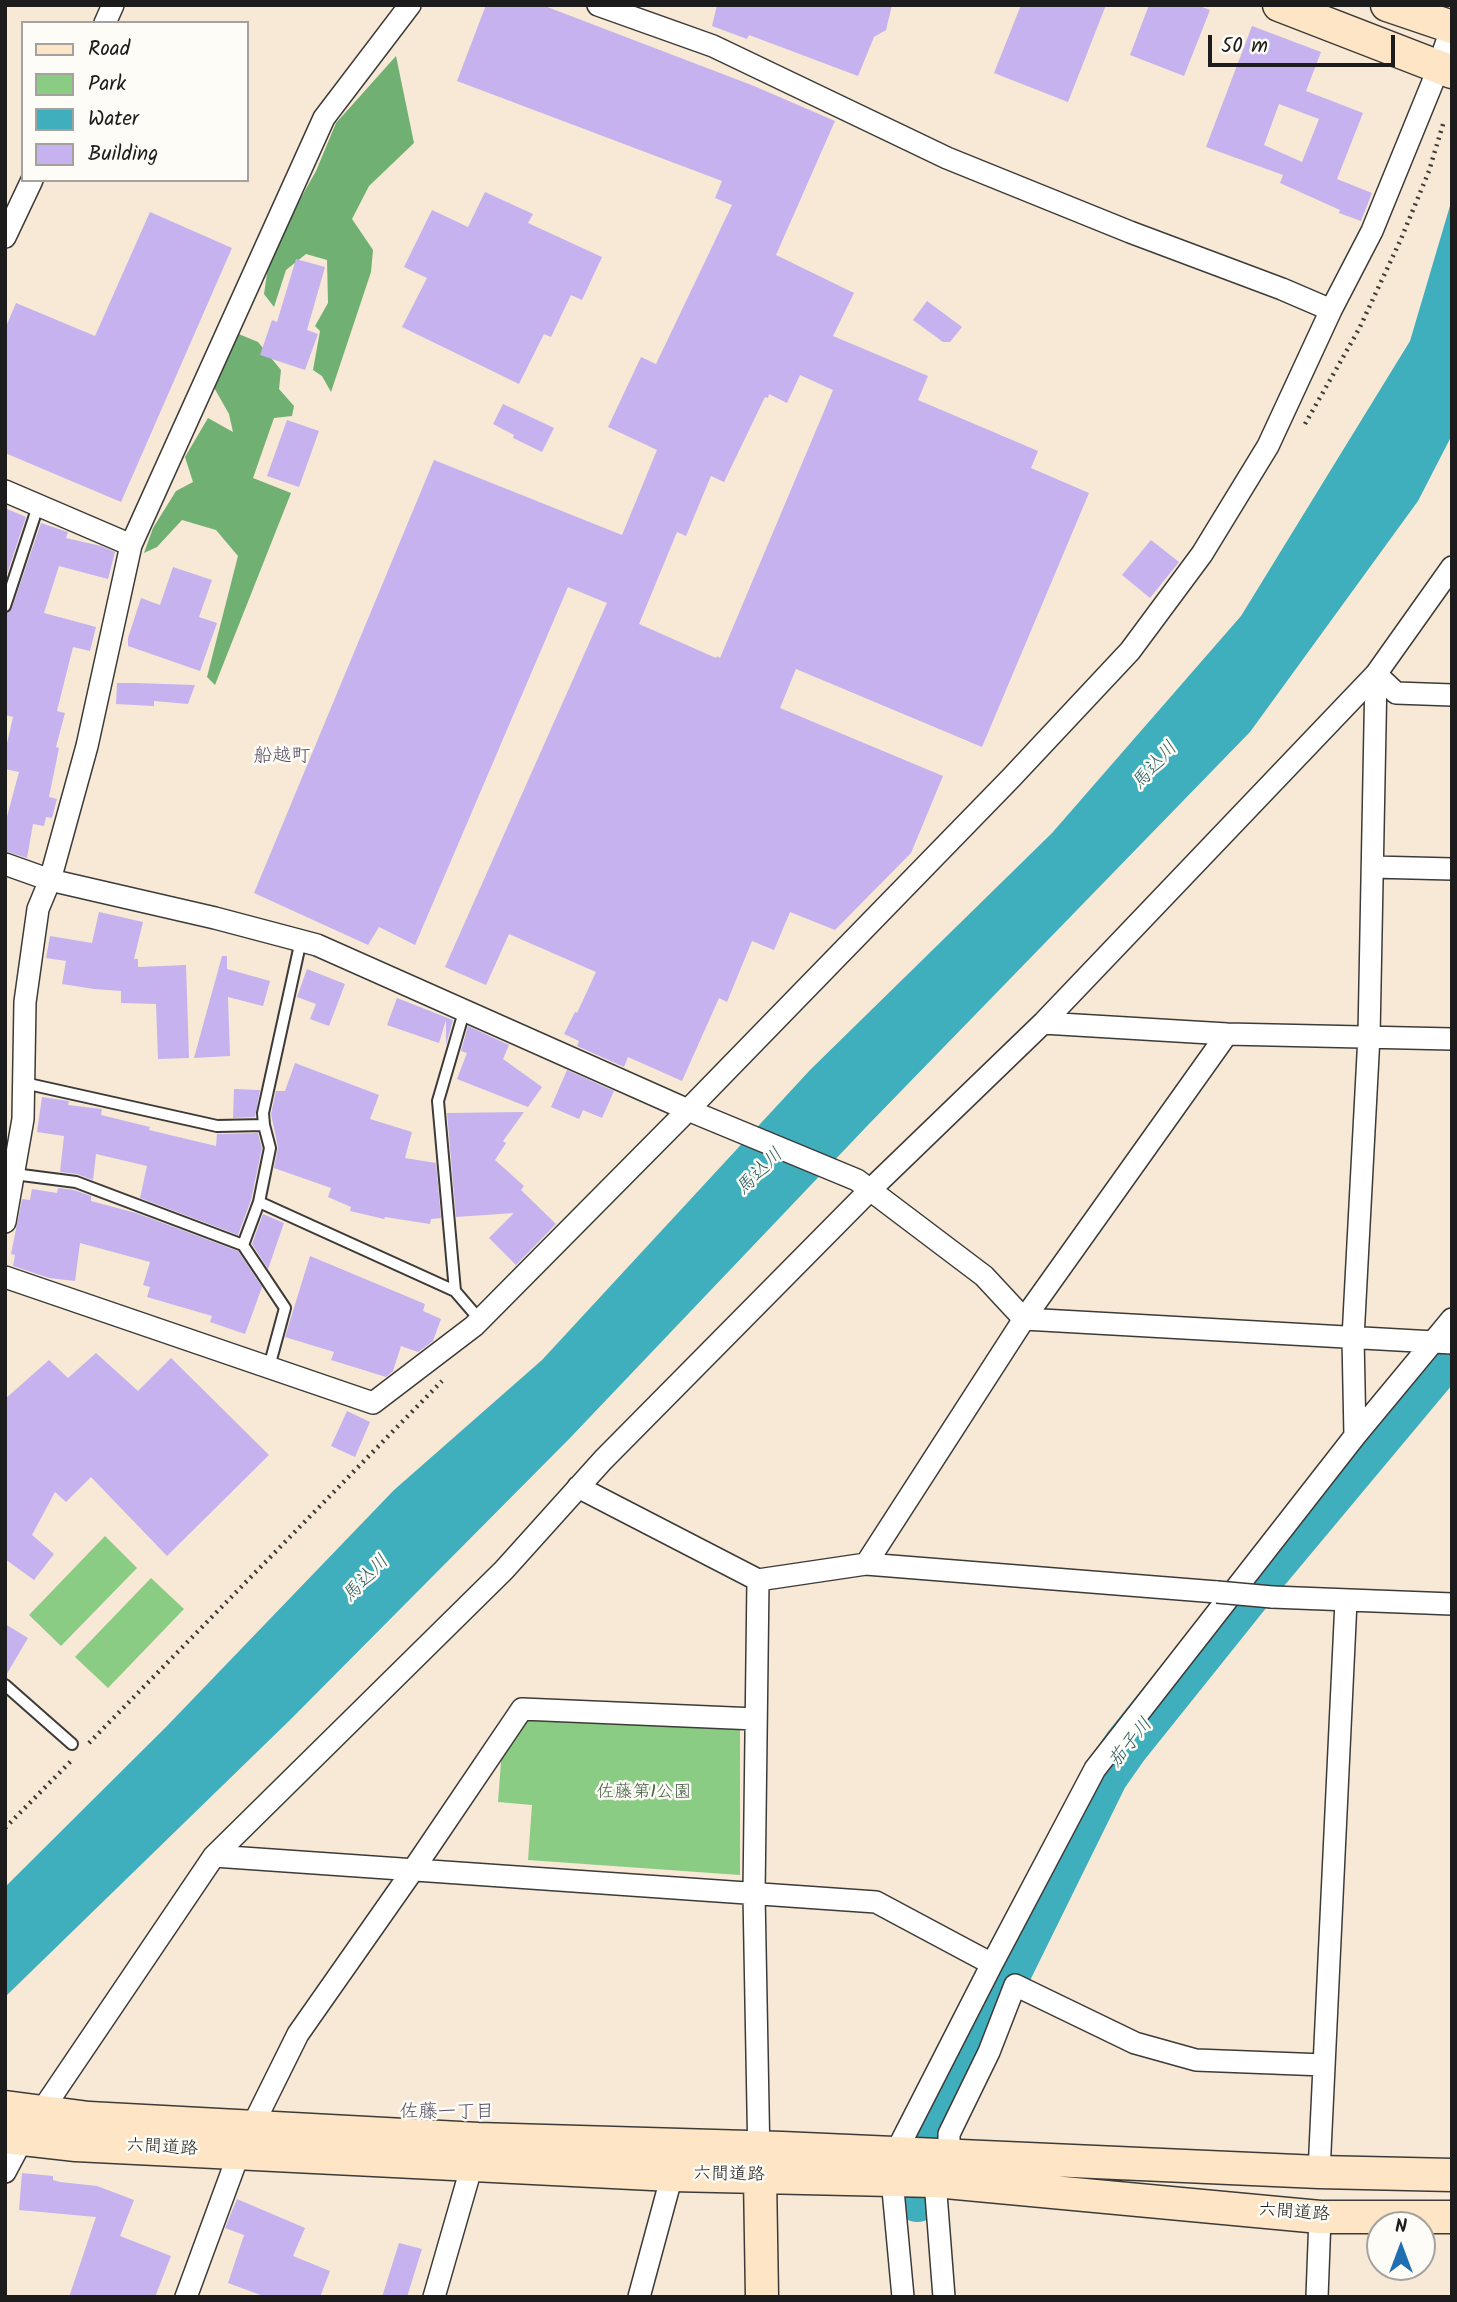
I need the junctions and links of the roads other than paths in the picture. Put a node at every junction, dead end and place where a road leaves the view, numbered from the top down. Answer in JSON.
{"nodes":[{"id":1,"x":113,"y":5,"type":"edge"},
{"id":2,"x":411,"y":5,"type":"edge"},
{"id":3,"x":598,"y":5,"type":"edge"},
{"id":4,"x":1279,"y":5,"type":"edge"},
{"id":5,"x":1387,"y":5,"type":"edge"},
{"id":6,"x":106,"y":21,"type":"edge"},
{"id":7,"x":1452,"y":27,"type":"edge"},
{"id":8,"x":1445,"y":69,"type":"edge"},
{"id":9,"x":31,"y":182,"type":"edge"},
{"id":10,"x":5,"y":237,"type":"edge"},
{"id":11,"x":1331,"y":310,"type":"junction"},
{"id":12,"x":5,"y":491,"type":"edge"},
{"id":13,"x":38,"y":506,"type":"junction"},
{"id":14,"x":131,"y":545,"type":"junction"},
{"id":15,"x":1452,"y":566,"type":"edge"},
{"id":16,"x":5,"y":606,"type":"edge"},
{"id":17,"x":1376,"y":674,"type":"junction"},
{"id":18,"x":1452,"y":695,"type":"edge"},
{"id":19,"x":5,"y":864,"type":"edge"},
{"id":20,"x":1373,"y":867,"type":"junction"},
{"id":21,"x":1452,"y":869,"type":"edge"},
{"id":22,"x":50,"y":880,"type":"junction"},
{"id":23,"x":301,"y":940,"type":"junction"},
{"id":24,"x":464,"y":1012,"type":"junction"},
{"id":25,"x":1043,"y":1023,"type":"junction"},
{"id":26,"x":1227,"y":1034,"type":"junction"},
{"id":27,"x":1369,"y":1036,"type":"junction"},
{"id":28,"x":1452,"y":1039,"type":"edge"},
{"id":29,"x":24,"y":1083,"type":"junction"},
{"id":30,"x":695,"y":1113,"type":"junction"},
{"id":31,"x":264,"y":1125,"type":"junction"},
{"id":32,"x":14,"y":1174,"type":"junction"},
{"id":33,"x":863,"y":1185,"type":"junction"},
{"id":34,"x":259,"y":1202,"type":"junction"},
{"id":35,"x":5,"y":1222,"type":"edge"},
{"id":36,"x":243,"y":1245,"type":"junction"},
{"id":37,"x":5,"y":1277,"type":"edge"},
{"id":38,"x":455,"y":1291,"type":"junction"},
{"id":39,"x":1024,"y":1319,"type":"junction"},
{"id":40,"x":1452,"y":1319,"type":"edge"},
{"id":41,"x":480,"y":1320,"type":"junction"},
{"id":42,"x":1353,"y":1338,"type":"junction"},
{"id":43,"x":1442,"y":1343,"type":"edge"},
{"id":44,"x":269,"y":1367,"type":"junction"},
{"id":45,"x":1355,"y":1436,"type":"junction"},
{"id":46,"x":578,"y":1487,"type":"junction"},
{"id":47,"x":866,"y":1564,"type":"junction"},
{"id":48,"x":758,"y":1580,"type":"junction"},
{"id":49,"x":1346,"y":1601,"type":"junction"},
{"id":50,"x":1452,"y":1604,"type":"edge"},
{"id":51,"x":5,"y":1685,"type":"edge"},
{"id":52,"x":756,"y":1719,"type":"junction"},
{"id":53,"x":72,"y":1744,"type":"dead end"},
{"id":54,"x":214,"y":1856,"type":"junction"},
{"id":55,"x":413,"y":1870,"type":"junction"},
{"id":56,"x":754,"y":1894,"type":"junction"},
{"id":57,"x":992,"y":1964,"type":"junction"},
{"id":58,"x":1324,"y":2065,"type":"junction"},
{"id":59,"x":17,"y":2121,"type":"edge"},
{"id":60,"x":245,"y":2141,"type":"junction"},
{"id":61,"x":759,"y":2162,"type":"junction"},
{"id":62,"x":943,"y":2164,"type":"junction"},
{"id":63,"x":472,"y":2165,"type":"junction"},
{"id":64,"x":894,"y":2166,"type":"junction"},
{"id":65,"x":5,"y":2172,"type":"edge"},
{"id":66,"x":1319,"y":2172,"type":"junction"},
{"id":67,"x":672,"y":2175,"type":"junction"},
{"id":68,"x":1452,"y":2175,"type":"edge"},
{"id":69,"x":1320,"y":2217,"type":"junction"},
{"id":70,"x":1452,"y":2217,"type":"edge"},
{"id":71,"x":186,"y":2297,"type":"edge"},
{"id":72,"x":434,"y":2297,"type":"edge"},
{"id":73,"x":639,"y":2297,"type":"edge"},
{"id":74,"x":762,"y":2297,"type":"edge"},
{"id":75,"x":903,"y":2297,"type":"edge"},
{"id":76,"x":944,"y":2297,"type":"edge"},
{"id":77,"x":1317,"y":2297,"type":"edge"}],
"edges":[{"from":1,"to":6,"type":"street"},
{"from":2,"to":14,"type":"street"},
{"from":3,"to":11,"type":"street"},
{"from":4,"to":8,"type":"street"},
{"from":5,"to":7,"type":"street"},
{"from":7,"to":8,"type":"street"},
{"from":8,"to":11,"type":"street"},
{"from":9,"to":10,"type":"street"},
{"from":11,"to":30,"type":"street"},
{"from":12,"to":13,"type":"street"},
{"from":13,"to":14,"type":"street"},
{"from":13,"to":16,"type":"lane"},
{"from":14,"to":22,"type":"street"},
{"from":15,"to":17,"type":"street"},
{"from":17,"to":18,"type":"street"},
{"from":17,"to":20,"type":"street"},
{"from":17,"to":25,"type":"street"},
{"from":19,"to":22,"type":"street"},
{"from":20,"to":21,"type":"street"},
{"from":20,"to":27,"type":"street"},
{"from":22,"to":23,"type":"street"},
{"from":22,"to":29,"type":"street"},
{"from":23,"to":24,"type":"street"},
{"from":23,"to":31,"type":"lane"},
{"from":24,"to":30,"type":"street"},
{"from":24,"to":38,"type":"lane"},
{"from":25,"to":26,"type":"street"},
{"from":25,"to":33,"type":"street"},
{"from":26,"to":27,"type":"street"},
{"from":26,"to":39,"type":"street"},
{"from":27,"to":28,"type":"street"},
{"from":27,"to":42,"type":"street"},
{"from":29,"to":31,"type":"lane"},
{"from":29,"to":32,"type":"street"},
{"from":30,"to":33,"type":"street"},
{"from":30,"to":41,"type":"street"},
{"from":31,"to":34,"type":"lane"},
{"from":32,"to":35,"type":"street"},
{"from":32,"to":36,"type":"lane"},
{"from":33,"to":39,"type":"street"},
{"from":33,"to":46,"type":"street"},
{"from":34,"to":36,"type":"lane"},
{"from":34,"to":38,"type":"lane"},
{"from":36,"to":44,"type":"lane"},
{"from":37,"to":44,"type":"street"},
{"from":38,"to":41,"type":"lane"},
{"from":39,"to":42,"type":"street"},
{"from":39,"to":47,"type":"street"},
{"from":40,"to":43,"type":"street"},
{"from":41,"to":44,"type":"street"},
{"from":42,"to":43,"type":"street"},
{"from":42,"to":45,"type":"street"},
{"from":43,"to":45,"type":"street"},
{"from":45,"to":57,"type":"street"},
{"from":46,"to":48,"type":"street"},
{"from":46,"to":54,"type":"street"},
{"from":47,"to":48,"type":"street"},
{"from":47,"to":49,"type":"street","bridge":true},
{"from":48,"to":52,"type":"street"},
{"from":49,"to":50,"type":"street"},
{"from":49,"to":58,"type":"street"},
{"from":51,"to":53,"type":"lane"},
{"from":52,"to":55,"type":"street"},
{"from":52,"to":56,"type":"street"},
{"from":54,"to":55,"type":"street"},
{"from":54,"to":59,"type":"street"},
{"from":55,"to":56,"type":"street"},
{"from":55,"to":60,"type":"street"},
{"from":56,"to":57,"type":"street"},
{"from":56,"to":61,"type":"street"},
{"from":57,"to":64,"type":"street"},
{"from":58,"to":62,"type":"street"},
{"from":58,"to":66,"type":"street"},
{"from":59,"to":60,"type":"street","name":"六間道路"},
{"from":59,"to":65,"type":"street"},
{"from":60,"to":61,"type":"street","name":"六間道路"},
{"from":60,"to":63,"type":"street","name":"六間道路"},
{"from":60,"to":71,"type":"street"},
{"from":61,"to":64,"type":"street","name":"六間道路"},
{"from":61,"to":67,"type":"street","name":"六間道路"},
{"from":61,"to":74,"type":"street"},
{"from":62,"to":64,"type":"street","name":"六間道路"},
{"from":62,"to":66,"type":"street","name":"六間道路"},
{"from":62,"to":69,"type":"street","name":"六間道路"},
{"from":62,"to":76,"type":"street"},
{"from":63,"to":67,"type":"street","name":"六間道路"},
{"from":63,"to":72,"type":"street"},
{"from":64,"to":75,"type":"street"},
{"from":66,"to":68,"type":"street","name":"六間道路"},
{"from":67,"to":73,"type":"street"},
{"from":69,"to":70,"type":"street","name":"六間道路"},
{"from":69,"to":77,"type":"street"}]}
